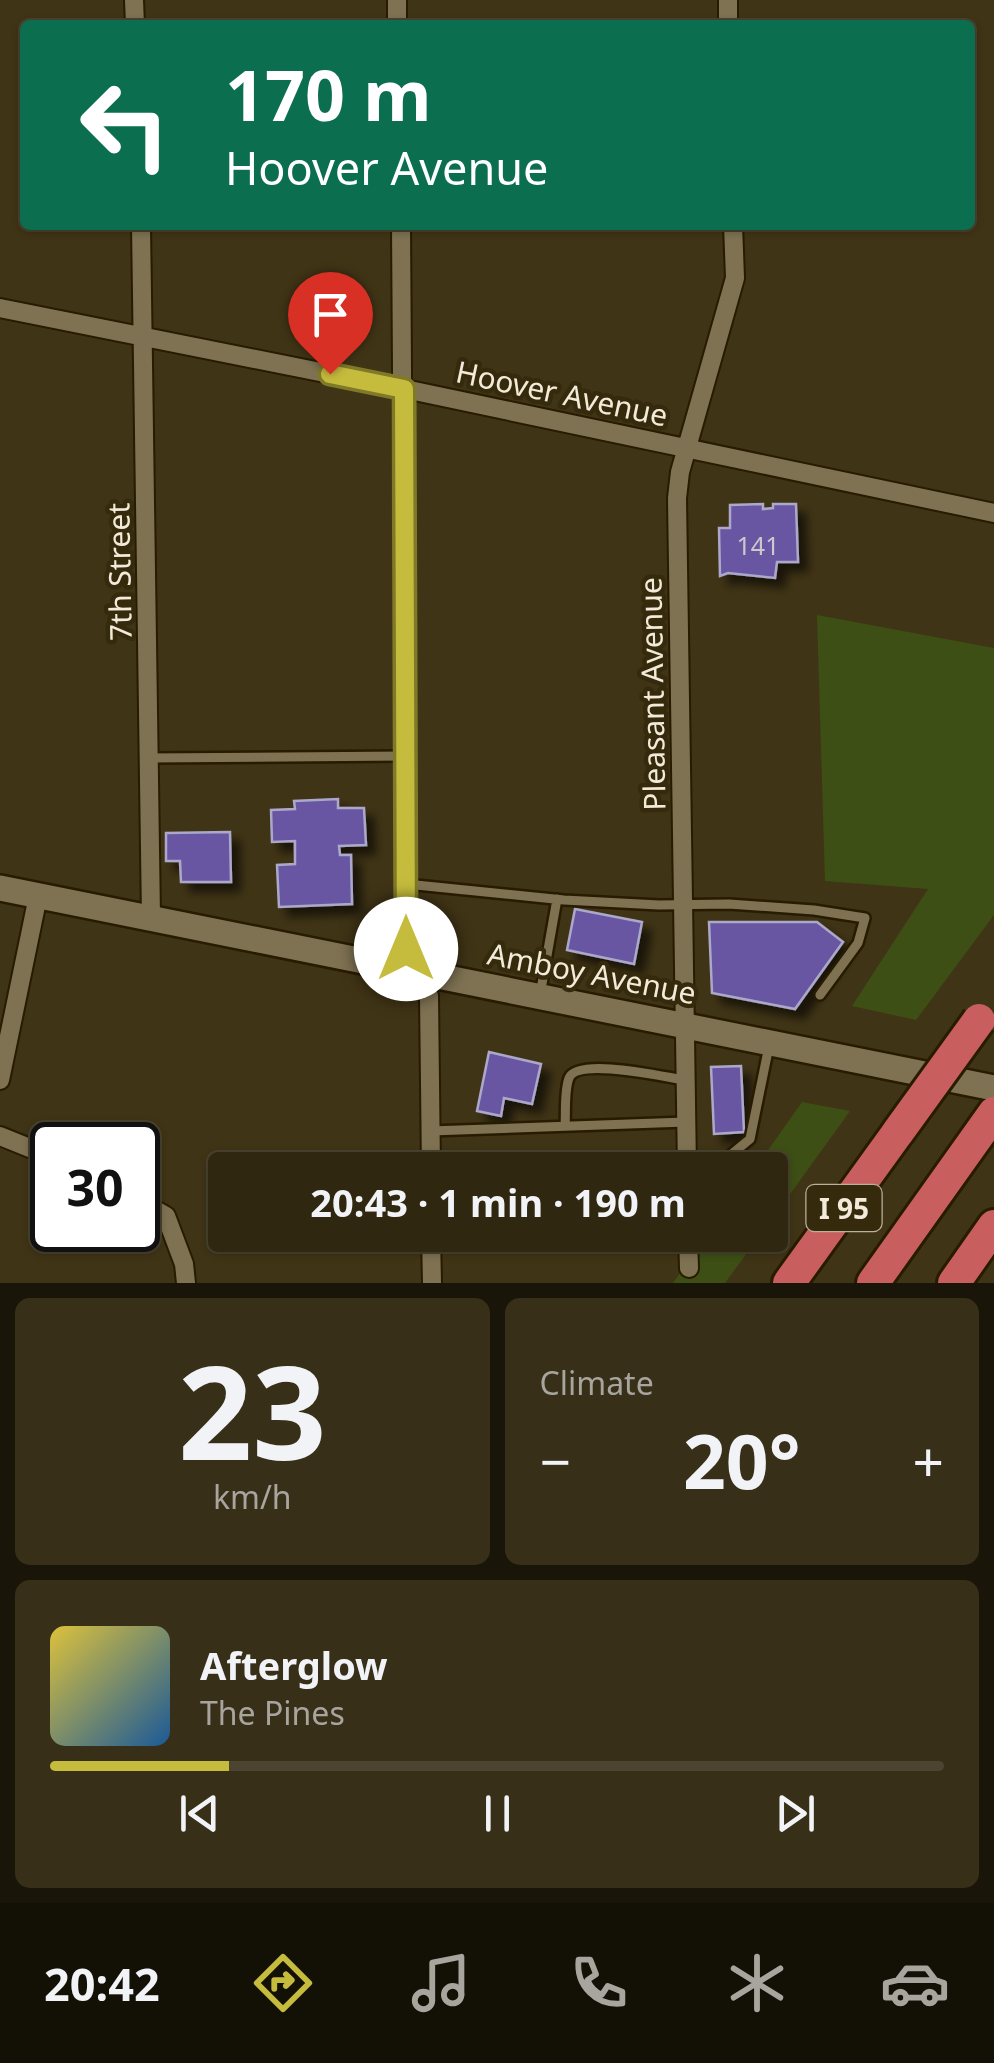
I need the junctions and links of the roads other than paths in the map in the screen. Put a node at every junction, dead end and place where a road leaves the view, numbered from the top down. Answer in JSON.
{"nodes":[{"id":1,"x":141,"y":230,"type":"edge"},
{"id":2,"x":401,"y":230,"type":"edge"},
{"id":3,"x":733,"y":230,"type":"edge"},
{"id":4,"x":0,"y":308,"type":"edge"},
{"id":5,"x":144,"y":337,"type":"junction"},
{"id":6,"x":404,"y":389,"type":"junction"},
{"id":7,"x":687,"y":447,"type":"junction"},
{"id":8,"x":994,"y":513,"type":"edge"},
{"id":9,"x":406,"y":756,"type":"junction"},
{"id":10,"x":149,"y":758,"type":"junction"},
{"id":11,"x":406,"y":884,"type":"junction"},
{"id":12,"x":0,"y":888,"type":"edge"},
{"id":13,"x":38,"y":896,"type":"junction"},
{"id":14,"x":557,"y":899,"type":"junction"},
{"id":15,"x":682,"y":904,"type":"junction"},
{"id":16,"x":151,"y":918,"type":"junction"},
{"id":17,"x":418,"y":972,"type":"junction"},
{"id":18,"x":820,"y":995,"type":"dead end"},
{"id":19,"x":540,"y":996,"type":"junction"},
{"id":20,"x":986,"y":1010,"type":"edge"},
{"id":21,"x":684,"y":1025,"type":"junction"},
{"id":22,"x":769,"y":1043,"type":"junction"},
{"id":23,"x":0,"y":1080,"type":"edge"},
{"id":24,"x":685,"y":1080,"type":"junction"},
{"id":25,"x":994,"y":1088,"type":"edge"},
{"id":26,"x":994,"y":1112,"type":"edge"},
{"id":27,"x":686,"y":1122,"type":"junction"},
{"id":28,"x":565,"y":1126,"type":"junction"},
{"id":29,"x":430,"y":1130,"type":"junction"},
{"id":30,"x":0,"y":1136,"type":"edge"},
{"id":31,"x":30,"y":1148,"type":"edge"},
{"id":32,"x":431,"y":1152,"type":"edge"},
{"id":33,"x":686,"y":1152,"type":"edge"},
{"id":34,"x":734,"y":1152,"type":"edge"},
{"id":35,"x":160,"y":1213,"type":"edge"},
{"id":36,"x":994,"y":1226,"type":"edge"},
{"id":37,"x":431,"y":1252,"type":"edge"},
{"id":38,"x":688,"y":1252,"type":"edge"},
{"id":39,"x":688,"y":1268,"type":"dead end"},
{"id":40,"x":186,"y":1283,"type":"edge"},
{"id":41,"x":432,"y":1283,"type":"edge"},
{"id":42,"x":789,"y":1283,"type":"edge"},
{"id":43,"x":873,"y":1283,"type":"edge"},
{"id":44,"x":954,"y":1283,"type":"edge"}],
"edges":[{"from":1,"to":5,"type":"street","name":"7th Street"},
{"from":2,"to":6,"type":"street"},
{"from":3,"to":7,"type":"street","name":"Pleasant Avenue"},
{"from":4,"to":5,"type":"street","name":"Hoover Avenue"},
{"from":5,"to":6,"type":"street","name":"Hoover Avenue"},
{"from":5,"to":10,"type":"street","name":"7th Street"},
{"from":6,"to":7,"type":"street","name":"Hoover Avenue"},
{"from":6,"to":9,"type":"street"},
{"from":7,"to":8,"type":"street","name":"Hoover Avenue"},
{"from":7,"to":15,"type":"street","name":"Pleasant Avenue"},
{"from":9,"to":10,"type":"lane"},
{"from":9,"to":11,"type":"street"},
{"from":10,"to":16,"type":"street","name":"7th Street"},
{"from":11,"to":14,"type":"lane"},
{"from":11,"to":17,"type":"street"},
{"from":12,"to":13,"type":"street","name":"Amboy Avenue"},
{"from":13,"to":16,"type":"street","name":"Amboy Avenue"},
{"from":13,"to":23,"type":"street"},
{"from":14,"to":15,"type":"lane"},
{"from":14,"to":19,"type":"lane"},
{"from":15,"to":18,"type":"lane"},
{"from":15,"to":21,"type":"street","name":"Pleasant Avenue"},
{"from":16,"to":17,"type":"street","name":"Amboy Avenue"},
{"from":17,"to":19,"type":"street","name":"Amboy Avenue"},
{"from":17,"to":29,"type":"street"},
{"from":19,"to":21,"type":"street","name":"Amboy Avenue"},
{"from":20,"to":42,"type":"highway","number":"I 95","bridge":true},
{"from":21,"to":22,"type":"street","name":"Amboy Avenue"},
{"from":21,"to":24,"type":"street","name":"Pleasant Avenue"},
{"from":22,"to":25,"type":"street","name":"Amboy Avenue"},
{"from":22,"to":34,"type":"lane"},
{"from":24,"to":27,"type":"street","name":"Pleasant Avenue"},
{"from":24,"to":28,"type":"lane"},
{"from":26,"to":43,"type":"highway","number":"I 95"},
{"from":27,"to":28,"type":"lane"},
{"from":27,"to":33,"type":"street","name":"Pleasant Avenue"},
{"from":28,"to":29,"type":"lane"},
{"from":29,"to":32,"type":"street"},
{"from":30,"to":31,"type":"street"},
{"from":35,"to":40,"type":"street"},
{"from":36,"to":44,"type":"highway"},
{"from":37,"to":41,"type":"street"},
{"from":38,"to":39,"type":"street"}]}
